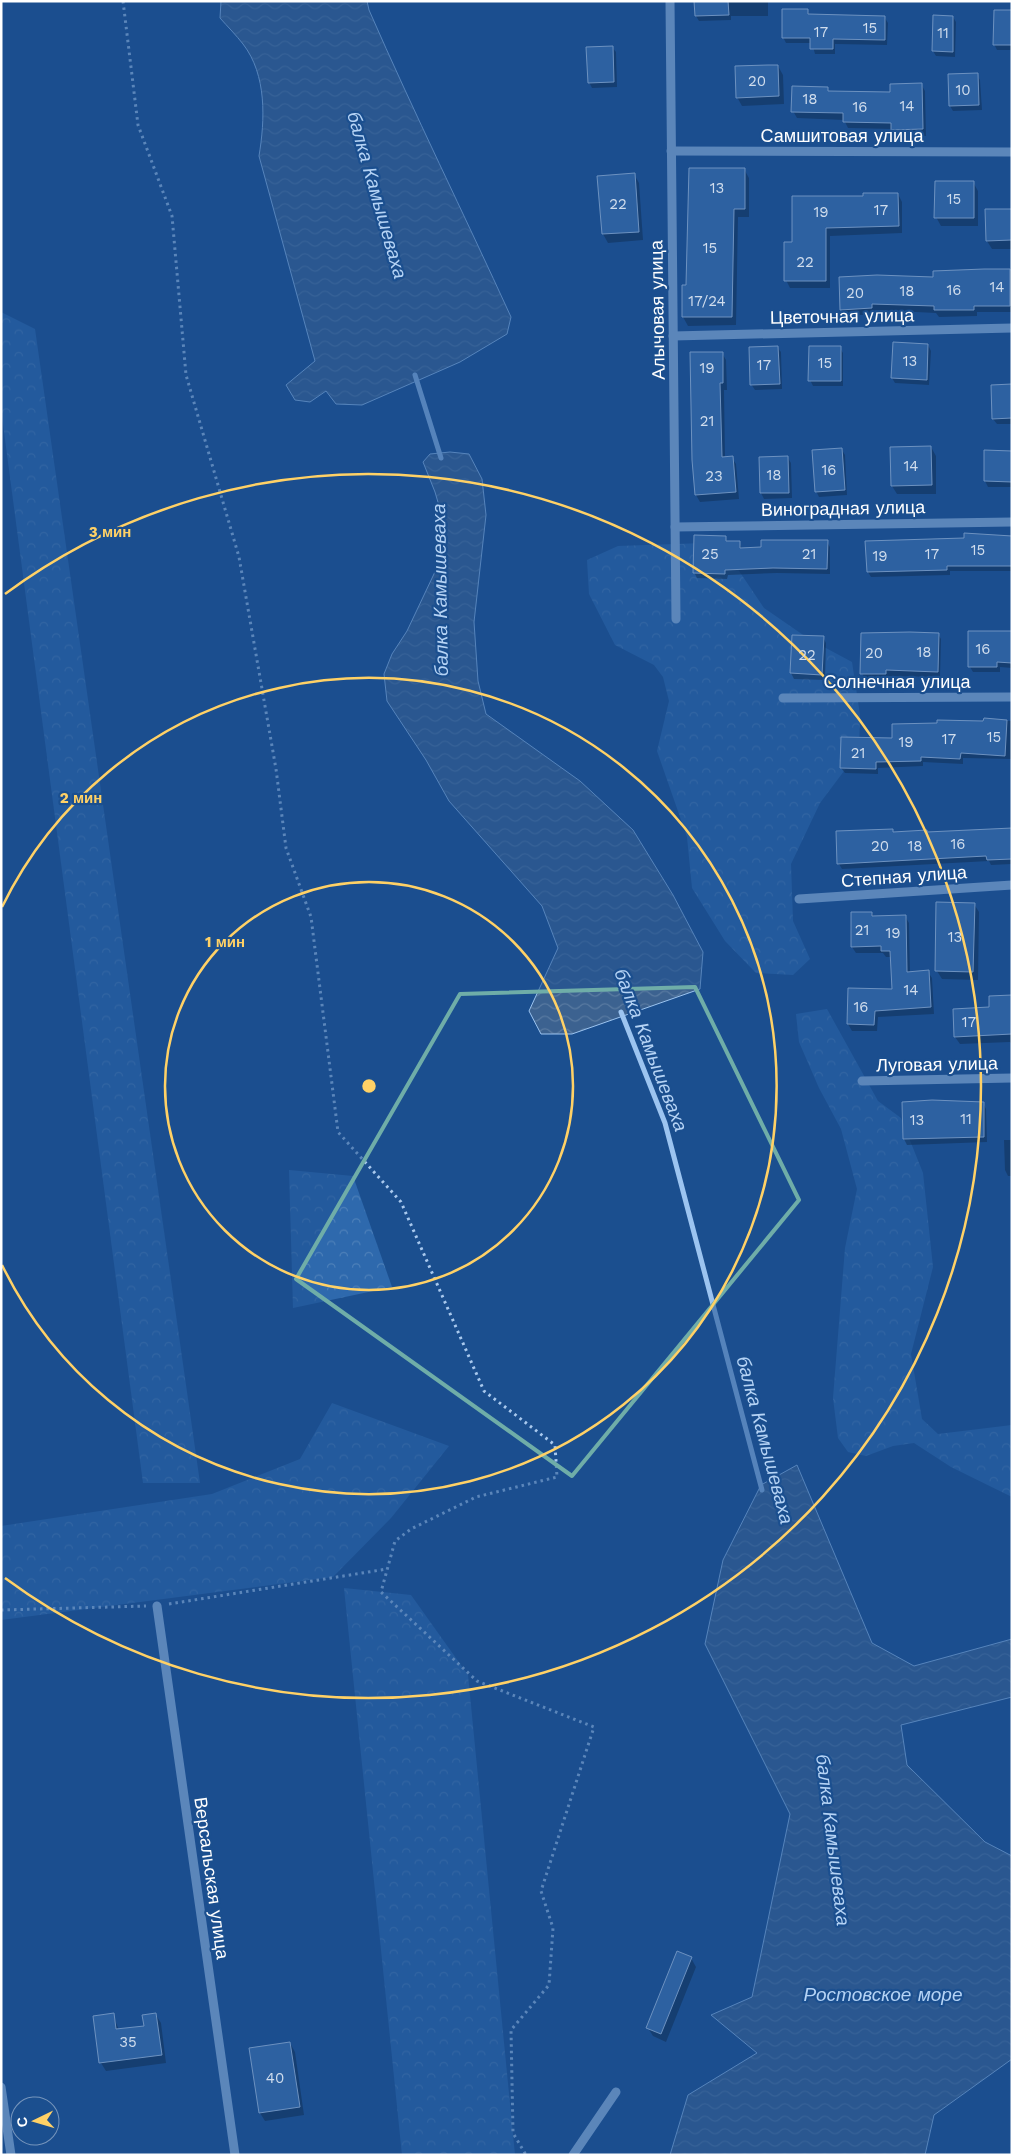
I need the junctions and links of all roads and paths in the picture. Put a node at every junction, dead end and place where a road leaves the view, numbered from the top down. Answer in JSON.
{"nodes":[{"id":1,"x":123,"y":1,"type":"edge"},
{"id":2,"x":670,"y":1,"type":"edge"},
{"id":3,"x":672,"y":151,"type":"junction"},
{"id":4,"x":1012,"y":152,"type":"edge"},
{"id":5,"x":1012,"y":328,"type":"edge"},
{"id":6,"x":673,"y":336,"type":"junction"},
{"id":7,"x":1012,"y":522,"type":"edge"},
{"id":8,"x":675,"y":527,"type":"junction"},
{"id":9,"x":676,"y":619,"type":"dead end"},
{"id":10,"x":1012,"y":697,"type":"edge"},
{"id":11,"x":783,"y":698,"type":"dead end"},
{"id":12,"x":1012,"y":886,"type":"edge"},
{"id":13,"x":799,"y":899,"type":"dead end"},
{"id":14,"x":1012,"y":1078,"type":"edge"},
{"id":15,"x":862,"y":1082,"type":"dead end"},
{"id":16,"x":387,"y":1569,"type":"junction"},
{"id":17,"x":158,"y":1606,"type":"junction"},
{"id":18,"x":1,"y":1610,"type":"edge"},
{"id":19,"x":1,"y":2087,"type":"edge"},
{"id":20,"x":616,"y":2092,"type":"dead end"},
{"id":21,"x":11,"y":2155,"type":"edge"},
{"id":22,"x":235,"y":2155,"type":"edge"},
{"id":23,"x":526,"y":2155,"type":"edge"},
{"id":24,"x":573,"y":2155,"type":"edge"}],
"edges":[{"from":1,"to":16,"type":"path"},
{"from":2,"to":3,"type":"street","name":"Алычовая улица"},
{"from":3,"to":4,"type":"street","name":"Самшитовая улица"},
{"from":3,"to":6,"type":"street","name":"Алычовая улица"},
{"from":5,"to":6,"type":"street","name":"Цветочная улица"},
{"from":6,"to":8,"type":"street","name":"Алычовая улица"},
{"from":7,"to":8,"type":"street","name":"Виноградная улица"},
{"from":8,"to":9,"type":"street","name":"Алычовая улица"},
{"from":10,"to":11,"type":"street","name":"Солнечная улица"},
{"from":12,"to":13,"type":"street","name":"Степная улица"},
{"from":14,"to":15,"type":"street","name":"Луговая улица"},
{"from":16,"to":17,"type":"path"},
{"from":16,"to":23,"type":"path"},
{"from":17,"to":18,"type":"path"},
{"from":17,"to":22,"type":"street","name":"Версальская улица"},
{"from":19,"to":21,"type":"street"},
{"from":20,"to":24,"type":"street"}]}
